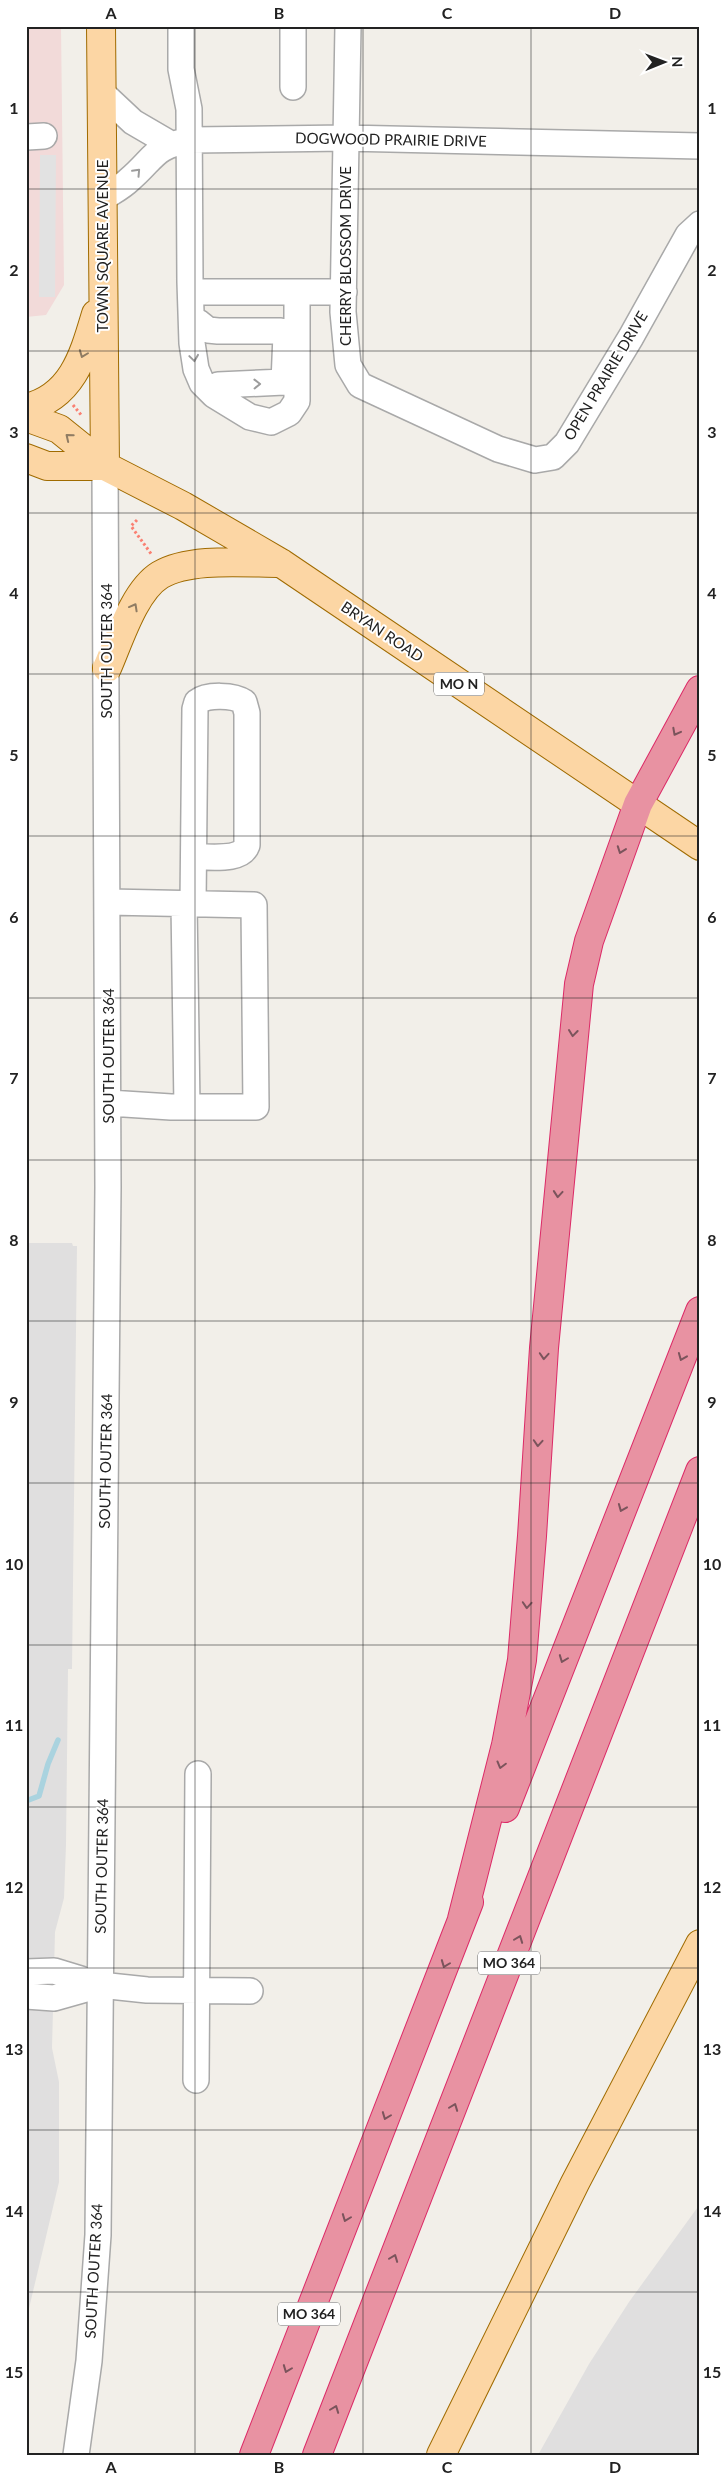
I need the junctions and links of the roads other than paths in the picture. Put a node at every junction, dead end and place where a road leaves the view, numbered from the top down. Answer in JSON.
{"nodes":[{"id":1,"x":101,"y":26,"type":"edge"},
{"id":2,"x":181,"y":26,"type":"edge"},
{"id":3,"x":293,"y":26,"type":"edge"},
{"id":4,"x":348,"y":26,"type":"edge"},
{"id":5,"x":293,"y":87,"type":"dead end"},
{"id":6,"x":101,"y":92,"type":"junction"},
{"id":7,"x":346,"y":138,"type":"junction"},
{"id":8,"x":180,"y":142,"type":"junction"},
{"id":9,"x":700,"y":146,"type":"edge"},
{"id":10,"x":103,"y":198,"type":"junction"},
{"id":11,"x":700,"y":224,"type":"edge"},
{"id":12,"x":104,"y":291,"type":"junction"},
{"id":13,"x":191,"y":292,"type":"junction"},
{"id":14,"x":344,"y":292,"type":"junction"},
{"id":15,"x":297,"y":293,"type":"junction"},
{"id":16,"x":192,"y":323,"type":"junction"},
{"id":17,"x":348,"y":365,"type":"joint"},
{"id":18,"x":210,"y":391,"type":"junction"},
{"id":19,"x":26,"y":408,"type":"edge"},
{"id":20,"x":26,"y":417,"type":"edge"},
{"id":21,"x":26,"y":458,"type":"edge"},
{"id":22,"x":106,"y":466,"type":"junction"},
{"id":23,"x":281,"y":563,"type":"junction"},
{"id":24,"x":107,"y":668,"type":"junction"},
{"id":25,"x":700,"y":690,"type":"edge"},
{"id":26,"x":638,"y":804,"type":"junction"},
{"id":27,"x":700,"y":846,"type":"edge"},
{"id":28,"x":194,"y":857,"type":"junction"},
{"id":29,"x":109,"y":902,"type":"junction"},
{"id":30,"x":189,"y":904,"type":"junction"},
{"id":31,"x":109,"y":1103,"type":"junction"},
{"id":32,"x":188,"y":1107,"type":"junction"},
{"id":33,"x":700,"y":1311,"type":"edge"},
{"id":34,"x":700,"y":1471,"type":"edge"},
{"id":35,"x":198,"y":1774,"type":"dead end"},
{"id":36,"x":462,"y":1919,"type":"junction"},
{"id":37,"x":700,"y":1944,"type":"edge"},
{"id":38,"x":26,"y":1972,"type":"edge"},
{"id":39,"x":100,"y":1985,"type":"junction"},
{"id":40,"x":197,"y":1990,"type":"junction"},
{"id":41,"x":250,"y":1991,"type":"dead end"},
{"id":42,"x":26,"y":1996,"type":"edge"},
{"id":43,"x":196,"y":2080,"type":"dead end"},
{"id":44,"x":76,"y":2455,"type":"edge"},
{"id":45,"x":254,"y":2455,"type":"edge"},
{"id":46,"x":317,"y":2455,"type":"edge"},
{"id":47,"x":441,"y":2455,"type":"edge"}],
"edges":[{"from":1,"to":6,"type":"main road","name":"TOWN SQUARE AVENUE"},
{"from":2,"to":8,"type":"street"},
{"from":3,"to":5,"type":"street"},
{"from":4,"to":7,"type":"street","name":"CHERRY BLOSSOM DRIVE"},
{"from":6,"to":8,"type":"street"},
{"from":6,"to":10,"type":"main road","name":"TOWN SQUARE AVENUE"},
{"from":7,"to":8,"type":"street","name":"DOGWOOD PRAIRIE DRIVE"},
{"from":7,"to":9,"type":"street","name":"DOGWOOD PRAIRIE DRIVE"},
{"from":7,"to":14,"type":"street","name":"CHERRY BLOSSOM DRIVE"},
{"from":10,"to":8,"type":"street","one_way":true},
{"from":8,"to":13,"type":"street"},
{"from":10,"to":12,"type":"main road","name":"TOWN SQUARE AVENUE"},
{"from":11,"to":17,"type":"street","name":"OPEN PRAIRIE DRIVE"},
{"from":12,"to":19,"type":"main road","one_way":true},
{"from":12,"to":22,"type":"main road","name":"TOWN SQUARE AVENUE"},
{"from":13,"to":15,"type":"street"},
{"from":13,"to":16,"type":"street"},
{"from":14,"to":15,"type":"street"},
{"from":14,"to":17,"type":"street","name":"CHERRY BLOSSOM DRIVE"},
{"from":15,"to":18,"type":"street"},
{"from":16,"to":18,"type":"street","one_way":true},
{"from":18,"to":16,"type":"street","one_way":true},
{"from":22,"to":20,"type":"main road","name":"BRYAN ROAD","one_way":true},
{"from":21,"to":22,"type":"main road"},
{"from":22,"to":23,"type":"main road","name":"BRYAN ROAD","number":"MO N"},
{"from":22,"to":24,"type":"street","name":"SOUTH OUTER 364"},
{"from":24,"to":23,"type":"main road","one_way":true},
{"from":23,"to":26,"type":"main road","name":"BRYAN ROAD","number":"MO N"},
{"from":24,"to":29,"type":"street","name":"SOUTH OUTER 364"},
{"from":25,"to":26,"type":"highway","one_way":true},
{"from":26,"to":27,"type":"main road","name":"BRYAN ROAD","number":"MO N"},
{"from":26,"to":36,"type":"highway","one_way":true},
{"from":28,"to":28,"type":"street"},
{"from":28,"to":30,"type":"street"},
{"from":29,"to":30,"type":"street"},
{"from":29,"to":31,"type":"street","name":"SOUTH OUTER 364"},
{"from":30,"to":32,"type":"street"},
{"from":30,"to":32,"type":"street"},
{"from":31,"to":32,"type":"street"},
{"from":31,"to":39,"type":"street","name":"SOUTH OUTER 364"},
{"from":33,"to":36,"type":"highway","number":"MO 364","one_way":true},
{"from":46,"to":34,"type":"highway","number":"MO 364","one_way":true},
{"from":35,"to":40,"type":"street"},
{"from":36,"to":45,"type":"highway","number":"MO 364","one_way":true},
{"from":37,"to":47,"type":"main road"},
{"from":38,"to":39,"type":"street"},
{"from":39,"to":40,"type":"street"},
{"from":39,"to":42,"type":"street"},
{"from":39,"to":44,"type":"street","name":"SOUTH OUTER 364"},
{"from":40,"to":41,"type":"street"},
{"from":40,"to":43,"type":"street"}]}
